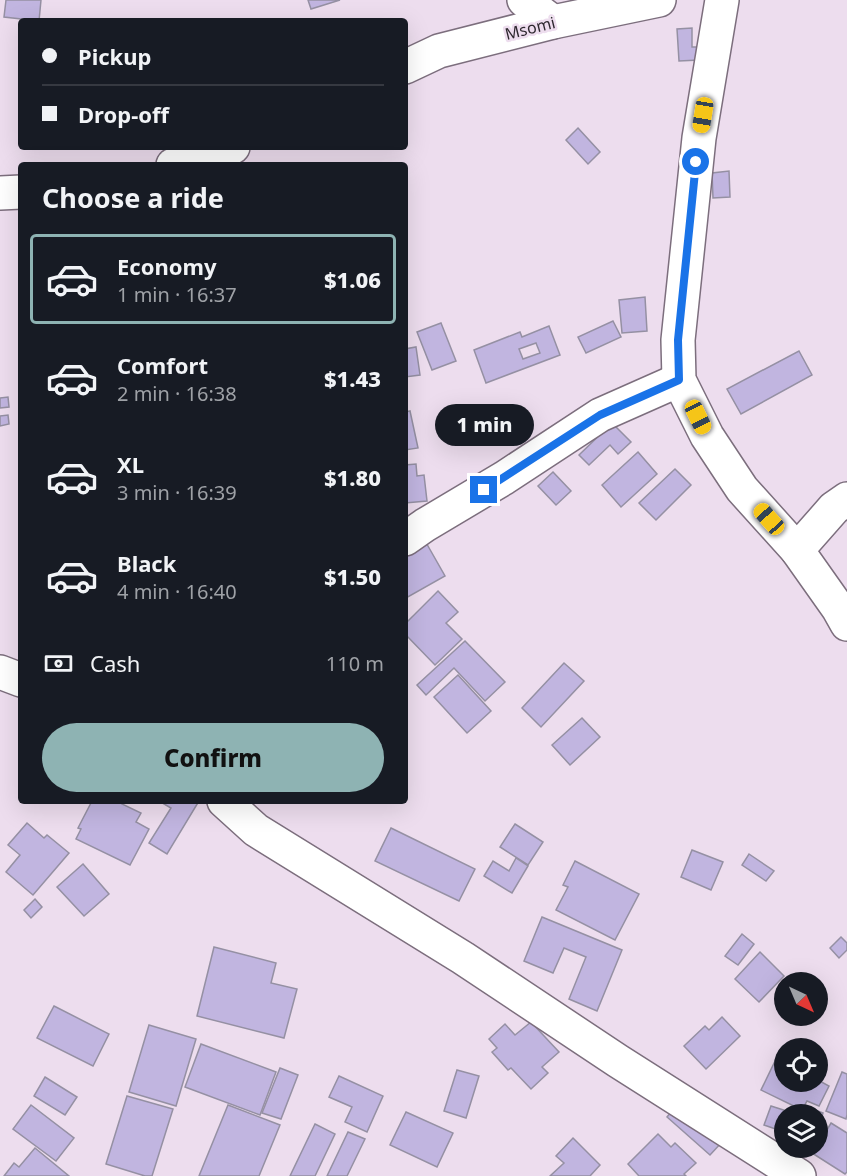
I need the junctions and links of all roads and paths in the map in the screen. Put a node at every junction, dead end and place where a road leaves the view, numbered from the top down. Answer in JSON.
{"nodes":[{"id":1,"x":524,"y":0,"type":"edge"},
{"id":2,"x":659,"y":0,"type":"edge"},
{"id":3,"x":722,"y":0,"type":"edge"},
{"id":4,"x":553,"y":22,"type":"junction"},
{"id":5,"x":408,"y":66,"type":"edge"},
{"id":6,"x":222,"y":150,"type":"edge"},
{"id":7,"x":183,"y":162,"type":"edge"},
{"id":8,"x":18,"y":192,"type":"edge"},
{"id":9,"x":0,"y":193,"type":"edge"},
{"id":10,"x":679,"y":380,"type":"junction"},
{"id":11,"x":847,"y":499,"type":"edge"},
{"id":12,"x":408,"y":537,"type":"edge"},
{"id":13,"x":797,"y":550,"type":"junction"},
{"id":14,"x":847,"y":624,"type":"edge"},
{"id":15,"x":0,"y":672,"type":"edge"},
{"id":16,"x":18,"y":679,"type":"edge"},
{"id":17,"x":227,"y":804,"type":"edge"},
{"id":18,"x":799,"y":1176,"type":"edge"}],
"edges":[{"from":1,"to":4,"type":"street"},
{"from":2,"to":4,"type":"street","name":"Msomi"},
{"from":3,"to":10,"type":"street"},
{"from":4,"to":5,"type":"street","name":"Msomi"},
{"from":6,"to":7,"type":"street"},
{"from":8,"to":9,"type":"street"},
{"from":10,"to":12,"type":"street"},
{"from":10,"to":13,"type":"street"},
{"from":11,"to":13,"type":"street"},
{"from":13,"to":14,"type":"street"},
{"from":15,"to":16,"type":"street"},
{"from":17,"to":18,"type":"street"}]}
